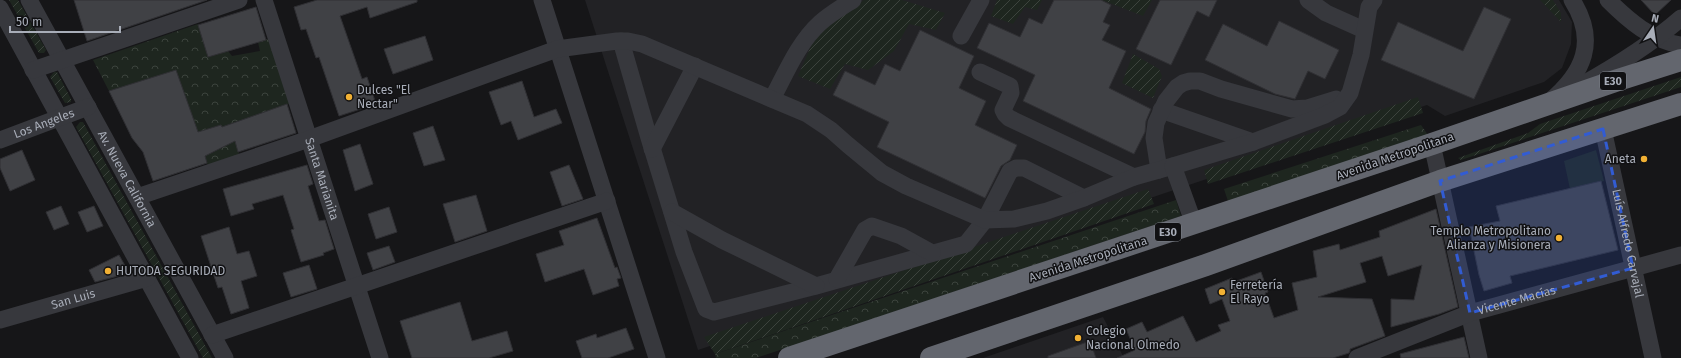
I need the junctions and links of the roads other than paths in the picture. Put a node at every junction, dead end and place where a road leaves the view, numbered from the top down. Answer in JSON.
{"nodes":[{"id":1,"x":30,"y":0,"type":"edge"},
{"id":2,"x":239,"y":0,"type":"edge"},
{"id":3,"x":264,"y":0,"type":"edge"},
{"id":4,"x":542,"y":0,"type":"edge"},
{"id":5,"x":854,"y":0,"type":"edge"},
{"id":6,"x":982,"y":0,"type":"edge"},
{"id":7,"x":1308,"y":0,"type":"edge"},
{"id":8,"x":1374,"y":0,"type":"edge"},
{"id":9,"x":1572,"y":0,"type":"edge"},
{"id":10,"x":1608,"y":0,"type":"edge"},
{"id":11,"x":0,"y":8,"type":"edge"},
{"id":12,"x":1681,"y":18,"type":"edge"},
{"id":13,"x":1364,"y":30,"type":"junction"},
{"id":14,"x":961,"y":36,"type":"dead end"},
{"id":15,"x":1657,"y":38,"type":"junction"},
{"id":16,"x":622,"y":41,"type":"junction"},
{"id":17,"x":1681,"y":45,"type":"edge"},
{"id":18,"x":557,"y":49,"type":"junction"},
{"id":19,"x":62,"y":60,"type":"junction"},
{"id":20,"x":1681,"y":60,"type":"edge"},
{"id":21,"x":695,"y":66,"type":"junction"},
{"id":22,"x":34,"y":70,"type":"junction"},
{"id":23,"x":980,"y":72,"type":"dead end"},
{"id":24,"x":1350,"y":93,"type":"junction"},
{"id":25,"x":772,"y":99,"type":"junction"},
{"id":26,"x":1546,"y":104,"type":"junction"},
{"id":27,"x":1681,"y":104,"type":"edge"},
{"id":28,"x":88,"y":107,"type":"junction"},
{"id":29,"x":1161,"y":110,"type":"junction"},
{"id":30,"x":59,"y":117,"type":"junction"},
{"id":31,"x":1603,"y":129,"type":"junction"},
{"id":32,"x":309,"y":139,"type":"junction"},
{"id":33,"x":0,"y":140,"type":"edge"},
{"id":34,"x":1253,"y":142,"type":"junction"},
{"id":35,"x":1432,"y":144,"type":"junction"},
{"id":36,"x":652,"y":149,"type":"junction"},
{"id":37,"x":1166,"y":168,"type":"junction"},
{"id":38,"x":1134,"y":177,"type":"junction"},
{"id":39,"x":1440,"y":181,"type":"junction"},
{"id":40,"x":137,"y":198,"type":"junction"},
{"id":41,"x":1084,"y":198,"type":"junction"},
{"id":42,"x":607,"y":201,"type":"junction"},
{"id":43,"x":672,"y":212,"type":"junction"},
{"id":44,"x":985,"y":220,"type":"junction"},
{"id":45,"x":1194,"y":224,"type":"junction"},
{"id":46,"x":932,"y":253,"type":"junction"},
{"id":47,"x":1681,"y":255,"type":"edge"},
{"id":48,"x":1633,"y":268,"type":"junction"},
{"id":49,"x":147,"y":278,"type":"junction"},
{"id":50,"x":837,"y":279,"type":"junction"},
{"id":51,"x":816,"y":286,"type":"junction"},
{"id":52,"x":357,"y":287,"type":"junction"},
{"id":53,"x":1470,"y":313,"type":"junction"},
{"id":54,"x":0,"y":320,"type":"edge"},
{"id":55,"x":212,"y":336,"type":"junction"},
{"id":56,"x":190,"y":358,"type":"edge"},
{"id":57,"x":224,"y":358,"type":"edge"},
{"id":58,"x":380,"y":358,"type":"edge"},
{"id":59,"x":657,"y":358,"type":"edge"},
{"id":60,"x":789,"y":358,"type":"edge"},
{"id":61,"x":931,"y":358,"type":"edge"},
{"id":62,"x":1357,"y":358,"type":"edge"},
{"id":63,"x":1480,"y":358,"type":"edge"},
{"id":64,"x":1653,"y":358,"type":"edge"}],
"edges":[{"from":1,"to":19,"type":"street","name":"Av. Nueva California"},
{"from":2,"to":19,"type":"street"},
{"from":3,"to":32,"type":"street","name":"Santa Marianita"},
{"from":4,"to":18,"type":"street"},
{"from":5,"to":25,"type":"street"},
{"from":6,"to":14,"type":"street"},
{"from":7,"to":13,"type":"street"},
{"from":8,"to":13,"type":"street"},
{"from":9,"to":26,"type":"street"},
{"from":10,"to":15,"type":"street"},
{"from":11,"to":22,"type":"street"},
{"from":12,"to":15,"type":"street"},
{"from":13,"to":24,"type":"street"},
{"from":15,"to":17,"type":"street"},
{"from":15,"to":26,"type":"street"},
{"from":16,"to":18,"type":"street"},
{"from":16,"to":21,"type":"street"},
{"from":16,"to":36,"type":"street"},
{"from":18,"to":32,"type":"street"},
{"from":18,"to":42,"type":"street"},
{"from":19,"to":22,"type":"street"},
{"from":19,"to":28,"type":"street","name":"Av. Nueva California"},
{"from":20,"to":26,"type":"highway","number":"E30"},
{"from":21,"to":25,"type":"street"},
{"from":21,"to":36,"type":"street"},
{"from":22,"to":30,"type":"street"},
{"from":23,"to":38,"type":"street"},
{"from":24,"to":29,"type":"street"},
{"from":24,"to":34,"type":"street"},
{"from":25,"to":44,"type":"street"},
{"from":26,"to":35,"type":"highway","name":"Avenida Metropolitana","number":"E30"},
{"from":27,"to":31,"type":"highway"},
{"from":28,"to":30,"type":"street","name":"Los Angeles"},
{"from":28,"to":40,"type":"street","name":"Av. Nueva California"},
{"from":29,"to":34,"type":"street"},
{"from":29,"to":37,"type":"street"},
{"from":30,"to":33,"type":"street","name":"Los Angeles"},
{"from":30,"to":49,"type":"street"},
{"from":31,"to":39,"type":"highway"},
{"from":31,"to":48,"type":"street","name":"Luís Alfredo Carvajal"},
{"from":32,"to":40,"type":"street"},
{"from":32,"to":52,"type":"street","name":"Santa Marianita"},
{"from":34,"to":37,"type":"street"},
{"from":35,"to":39,"type":"street"},
{"from":35,"to":45,"type":"highway","name":"Avenida Metropolitana","number":"E30"},
{"from":36,"to":43,"type":"street"},
{"from":37,"to":38,"type":"street"},
{"from":37,"to":45,"type":"street"},
{"from":38,"to":41,"type":"street"},
{"from":39,"to":53,"type":"street"},
{"from":39,"to":61,"type":"highway"},
{"from":40,"to":55,"type":"street","name":"Av. Nueva California"},
{"from":41,"to":44,"type":"street"},
{"from":41,"to":44,"type":"street"},
{"from":42,"to":52,"type":"street"},
{"from":42,"to":59,"type":"street"},
{"from":43,"to":51,"type":"street"},
{"from":43,"to":51,"type":"street"},
{"from":44,"to":46,"type":"street"},
{"from":45,"to":60,"type":"highway","name":"Avenida Metropolitana","number":"E30"},
{"from":46,"to":50,"type":"street"},
{"from":46,"to":50,"type":"street"},
{"from":47,"to":48,"type":"street","name":"Vicente Macías"},
{"from":48,"to":53,"type":"street","name":"Vicente Macías"},
{"from":48,"to":64,"type":"street","name":"Luís Alfredo Carvajal"},
{"from":49,"to":54,"type":"street","name":"San Luis"},
{"from":49,"to":56,"type":"street"},
{"from":50,"to":51,"type":"street"},
{"from":52,"to":55,"type":"street"},
{"from":52,"to":58,"type":"street","name":"Santa Marianita"},
{"from":53,"to":62,"type":"street","name":"Vicente Macías"},
{"from":53,"to":63,"type":"street"},
{"from":55,"to":57,"type":"street","name":"Av. Nueva California"}]}
